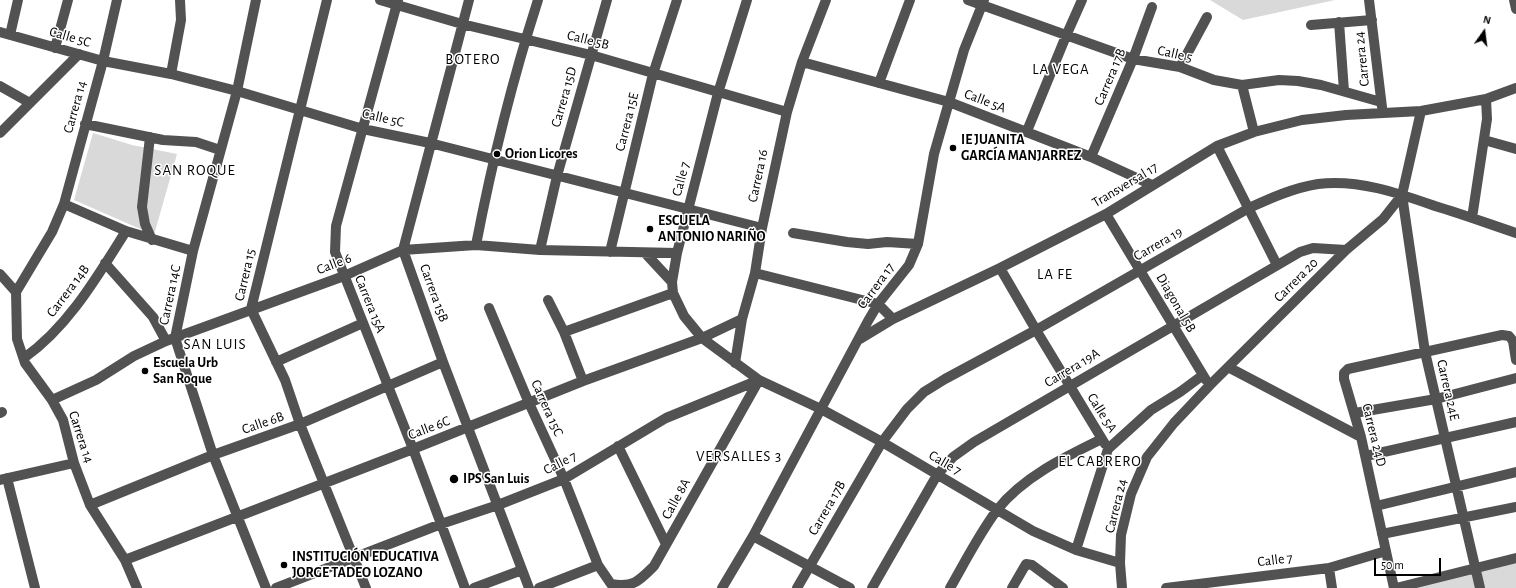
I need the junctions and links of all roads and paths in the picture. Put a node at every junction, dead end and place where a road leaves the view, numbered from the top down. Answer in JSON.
{"nodes":[{"id":1,"x":18,"y":0,"type":"edge"},
{"id":2,"x":68,"y":0,"type":"edge"},
{"id":3,"x":117,"y":0,"type":"edge"},
{"id":4,"x":180,"y":0,"type":"edge"},
{"id":5,"x":256,"y":0,"type":"edge"},
{"id":6,"x":327,"y":0,"type":"edge"},
{"id":7,"x":380,"y":0,"type":"edge"},
{"id":8,"x":469,"y":0,"type":"edge"},
{"id":9,"x":538,"y":0,"type":"edge"},
{"id":10,"x":607,"y":0,"type":"edge"},
{"id":11,"x":677,"y":0,"type":"edge"},
{"id":12,"x":747,"y":0,"type":"edge"},
{"id":13,"x":826,"y":0,"type":"edge"},
{"id":14,"x":910,"y":0,"type":"edge"},
{"id":15,"x":968,"y":0,"type":"edge"},
{"id":16,"x":1082,"y":0,"type":"edge"},
{"id":17,"x":1369,"y":0,"type":"edge"},
{"id":18,"x":1514,"y":0,"type":"edge"},
{"id":19,"x":397,"y":2,"type":"edge"},
{"id":20,"x":983,"y":2,"type":"edge"},
{"id":21,"x":1152,"y":7,"type":"dead end"},
{"id":22,"x":1516,"y":9,"type":"edge"},
{"id":23,"x":1207,"y":17,"type":"dead end"},
{"id":24,"x":1372,"y":20,"type":"junction"},
{"id":25,"x":1338,"y":22,"type":"junction"},
{"id":26,"x":462,"y":24,"type":"junction"},
{"id":27,"x":1311,"y":25,"type":"dead end"},
{"id":28,"x":5,"y":33,"type":"edge"},
{"id":29,"x":1066,"y":36,"type":"junction"},
{"id":30,"x":525,"y":40,"type":"junction"},
{"id":31,"x":56,"y":48,"type":"junction"},
{"id":32,"x":79,"y":54,"type":"junction"},
{"id":33,"x":591,"y":54,"type":"junction"},
{"id":34,"x":1133,"y":60,"type":"junction"},
{"id":35,"x":103,"y":61,"type":"junction"},
{"id":36,"x":802,"y":62,"type":"junction"},
{"id":37,"x":1180,"y":67,"type":"junction"},
{"id":38,"x":171,"y":74,"type":"junction"},
{"id":39,"x":653,"y":74,"type":"junction"},
{"id":40,"x":879,"y":83,"type":"junction"},
{"id":41,"x":1242,"y":85,"type":"junction"},
{"id":42,"x":0,"y":86,"type":"edge"},
{"id":43,"x":1516,"y":88,"type":"edge"},
{"id":44,"x":237,"y":91,"type":"junction"},
{"id":45,"x":1344,"y":91,"type":"junction"},
{"id":46,"x":718,"y":93,"type":"junction"},
{"id":47,"x":1486,"y":99,"type":"junction"},
{"id":48,"x":948,"y":102,"type":"junction"},
{"id":49,"x":1381,"y":102,"type":"junction"},
{"id":50,"x":30,"y":103,"type":"junction"},
{"id":51,"x":299,"y":108,"type":"junction"},
{"id":52,"x":1421,"y":111,"type":"junction"},
{"id":53,"x":787,"y":112,"type":"junction"},
{"id":54,"x":1382,"y":114,"type":"junction"},
{"id":55,"x":85,"y":124,"type":"junction"},
{"id":56,"x":363,"y":129,"type":"junction"},
{"id":57,"x":0,"y":132,"type":"edge"},
{"id":58,"x":1027,"y":132,"type":"junction"},
{"id":59,"x":1254,"y":132,"type":"junction"},
{"id":60,"x":150,"y":137,"type":"junction"},
{"id":61,"x":1484,"y":140,"type":"junction"},
{"id":62,"x":430,"y":143,"type":"junction"},
{"id":63,"x":1218,"y":146,"type":"junction"},
{"id":64,"x":1516,"y":149,"type":"edge"},
{"id":65,"x":220,"y":150,"type":"junction"},
{"id":66,"x":1091,"y":157,"type":"junction"},
{"id":67,"x":493,"y":160,"type":"junction"},
{"id":68,"x":557,"y":176,"type":"junction"},
{"id":69,"x":1152,"y":185,"type":"junction"},
{"id":70,"x":624,"y":194,"type":"junction"},
{"id":71,"x":1402,"y":195,"type":"junction"},
{"id":72,"x":64,"y":204,"type":"junction"},
{"id":73,"x":1249,"y":208,"type":"junction"},
{"id":74,"x":687,"y":209,"type":"junction"},
{"id":75,"x":1106,"y":214,"type":"junction"},
{"id":76,"x":1472,"y":218,"type":"junction"},
{"id":77,"x":762,"y":228,"type":"junction"},
{"id":78,"x":126,"y":231,"type":"junction"},
{"id":79,"x":793,"y":233,"type":"dead end"},
{"id":80,"x":1516,"y":233,"type":"edge"},
{"id":81,"x":152,"y":240,"type":"junction"},
{"id":82,"x":918,"y":244,"type":"junction"},
{"id":83,"x":476,"y":245,"type":"junction"},
{"id":84,"x":404,"y":250,"type":"junction"},
{"id":85,"x":540,"y":250,"type":"junction"},
{"id":86,"x":1346,"y":250,"type":"junction"},
{"id":87,"x":193,"y":251,"type":"junction"},
{"id":88,"x":610,"y":252,"type":"junction"},
{"id":89,"x":676,"y":253,"type":"junction"},
{"id":90,"x":646,"y":254,"type":"junction"},
{"id":91,"x":105,"y":263,"type":"junction"},
{"id":92,"x":1277,"y":265,"type":"junction"},
{"id":93,"x":1000,"y":268,"type":"junction"},
{"id":94,"x":1141,"y":270,"type":"junction"},
{"id":95,"x":755,"y":273,"type":"junction"},
{"id":96,"x":0,"y":274,"type":"edge"},
{"id":97,"x":344,"y":276,"type":"junction"},
{"id":98,"x":672,"y":282,"type":"junction"},
{"id":99,"x":16,"y":292,"type":"junction"},
{"id":100,"x":673,"y":293,"type":"junction"},
{"id":101,"x":548,"y":300,"type":"dead end"},
{"id":102,"x":878,"y":304,"type":"junction"},
{"id":103,"x":489,"y":308,"type":"dead end"},
{"id":104,"x":251,"y":309,"type":"junction"},
{"id":105,"x":742,"y":319,"type":"junction"},
{"id":106,"x":893,"y":319,"type":"junction"},
{"id":107,"x":363,"y":322,"type":"junction"},
{"id":108,"x":1172,"y":325,"type":"junction"},
{"id":109,"x":1036,"y":330,"type":"junction"},
{"id":110,"x":564,"y":332,"type":"junction"},
{"id":111,"x":702,"y":338,"type":"junction"},
{"id":112,"x":860,"y":339,"type":"junction"},
{"id":113,"x":171,"y":340,"type":"junction"},
{"id":114,"x":1425,"y":352,"type":"junction"},
{"id":115,"x":24,"y":358,"type":"junction"},
{"id":116,"x":1516,"y":360,"type":"edge"},
{"id":117,"x":276,"y":362,"type":"junction"},
{"id":118,"x":444,"y":362,"type":"junction"},
{"id":119,"x":735,"y":363,"type":"junction"},
{"id":120,"x":1228,"y":367,"type":"junction"},
{"id":121,"x":1203,"y":375,"type":"junction"},
{"id":122,"x":1516,"y":378,"type":"edge"},
{"id":123,"x":759,"y":380,"type":"junction"},
{"id":124,"x":583,"y":381,"type":"junction"},
{"id":125,"x":1210,"y":385,"type":"junction"},
{"id":126,"x":388,"y":386,"type":"junction"},
{"id":127,"x":1069,"y":386,"type":"junction"},
{"id":128,"x":1180,"y":392,"type":"junction"},
{"id":129,"x":1436,"y":399,"type":"junction"},
{"id":130,"x":52,"y":400,"type":"junction"},
{"id":131,"x":529,"y":404,"type":"junction"},
{"id":132,"x":1192,"y":404,"type":"junction"},
{"id":133,"x":821,"y":409,"type":"junction"},
{"id":134,"x":1354,"y":413,"type":"junction"},
{"id":135,"x":1516,"y":422,"type":"edge"},
{"id":136,"x":300,"y":424,"type":"junction"},
{"id":137,"x":468,"y":428,"type":"junction"},
{"id":138,"x":1102,"y":438,"type":"junction"},
{"id":139,"x":1361,"y":438,"type":"junction"},
{"id":140,"x":1444,"y":438,"type":"junction"},
{"id":141,"x":882,"y":442,"type":"junction"},
{"id":142,"x":618,"y":446,"type":"junction"},
{"id":143,"x":413,"y":449,"type":"junction"},
{"id":144,"x":1108,"y":449,"type":"junction"},
{"id":145,"x":213,"y":455,"type":"junction"},
{"id":146,"x":1366,"y":456,"type":"junction"},
{"id":147,"x":74,"y":463,"type":"junction"},
{"id":148,"x":1516,"y":472,"type":"edge"},
{"id":149,"x":937,"y":475,"type":"junction"},
{"id":150,"x":3,"y":479,"type":"edge"},
{"id":151,"x":564,"y":479,"type":"junction"},
{"id":152,"x":325,"y":484,"type":"junction"},
{"id":153,"x":1456,"y":488,"type":"junction"},
{"id":154,"x":90,"y":505,"type":"junction"},
{"id":155,"x":498,"y":506,"type":"junction"},
{"id":156,"x":1376,"y":506,"type":"junction"},
{"id":157,"x":1516,"y":507,"type":"edge"},
{"id":158,"x":998,"y":510,"type":"junction"},
{"id":159,"x":237,"y":518,"type":"junction"},
{"id":160,"x":1464,"y":518,"type":"junction"},
{"id":161,"x":441,"y":524,"type":"junction"},
{"id":162,"x":1382,"y":534,"type":"junction"},
{"id":163,"x":753,"y":536,"type":"junction"},
{"id":164,"x":666,"y":544,"type":"junction"},
{"id":165,"x":1076,"y":550,"type":"junction"},
{"id":166,"x":1386,"y":551,"type":"junction"},
{"id":167,"x":354,"y":558,"type":"junction"},
{"id":168,"x":1516,"y":558,"type":"edge"},
{"id":169,"x":125,"y":560,"type":"junction"},
{"id":170,"x":1120,"y":563,"type":"junction"},
{"id":171,"x":598,"y":565,"type":"junction"},
{"id":172,"x":809,"y":566,"type":"junction"},
{"id":173,"x":1329,"y":568,"type":"junction"},
{"id":174,"x":1475,"y":568,"type":"junction"},
{"id":175,"x":522,"y":570,"type":"junction"},
{"id":176,"x":611,"y":584,"type":"joint"},
{"id":177,"x":35,"y":588,"type":"edge"},
{"id":178,"x":137,"y":588,"type":"edge"},
{"id":179,"x":266,"y":588,"type":"edge"},
{"id":180,"x":276,"y":588,"type":"edge"},
{"id":181,"x":366,"y":588,"type":"edge"},
{"id":182,"x":464,"y":588,"type":"edge"},
{"id":183,"x":474,"y":588,"type":"edge"},
{"id":184,"x":529,"y":588,"type":"edge"},
{"id":185,"x":539,"y":588,"type":"edge"},
{"id":186,"x":722,"y":588,"type":"edge"},
{"id":187,"x":797,"y":588,"type":"edge"},
{"id":188,"x":850,"y":588,"type":"edge"},
{"id":189,"x":872,"y":588,"type":"edge"},
{"id":190,"x":950,"y":588,"type":"edge"},
{"id":191,"x":1012,"y":588,"type":"edge"},
{"id":192,"x":1063,"y":588,"type":"edge"},
{"id":193,"x":1122,"y":588,"type":"edge"},
{"id":194,"x":1166,"y":588,"type":"edge"},
{"id":195,"x":1332,"y":588,"type":"edge"},
{"id":196,"x":1395,"y":588,"type":"edge"},
{"id":197,"x":1480,"y":588,"type":"edge"}],
"edges":[{"from":1,"to":28,"type":"street"},
{"from":2,"to":31,"type":"street"},
{"from":3,"to":35,"type":"street","name":"Carrera 14"},
{"from":4,"to":38,"type":"street"},
{"from":5,"to":44,"type":"street","name":"Carrera 14C"},
{"from":6,"to":51,"type":"street","name":"Carrera 15"},
{"from":7,"to":19,"type":"street","name":"Calle 5B"},
{"from":8,"to":26,"type":"street"},
{"from":9,"to":30,"type":"street"},
{"from":10,"to":33,"type":"street","name":"Carrera 15D"},
{"from":11,"to":39,"type":"street","name":"Carrera 15E"},
{"from":12,"to":46,"type":"street","name":"Calle 7"},
{"from":13,"to":36,"type":"street","name":"Carrera 16"},
{"from":14,"to":40,"type":"street"},
{"from":15,"to":20,"type":"street","name":"Calle 5"},
{"from":16,"to":29,"type":"street"},
{"from":17,"to":24,"type":"street","name":"Carrera 24"},
{"from":18,"to":22,"type":"street"},
{"from":19,"to":26,"type":"street","name":"Calle 5B"},
{"from":19,"to":56,"type":"street","name":"Carrera 15A"},
{"from":20,"to":29,"type":"street","name":"Calle 5"},
{"from":20,"to":48,"type":"street","name":"Carrera 17"},
{"from":21,"to":34,"type":"street","name":"Carrera 17B"},
{"from":23,"to":37,"type":"street"},
{"from":24,"to":25,"type":"street"},
{"from":24,"to":49,"type":"street","name":"Carrera 24"},
{"from":25,"to":27,"type":"street"},
{"from":25,"to":45,"type":"street"},
{"from":26,"to":30,"type":"street","name":"Calle 5B"},
{"from":26,"to":62,"type":"street"},
{"from":28,"to":31,"type":"street","name":"Calle 5C"},
{"from":29,"to":34,"type":"street","name":"Calle 5"},
{"from":29,"to":58,"type":"street"},
{"from":30,"to":33,"type":"street","name":"Calle 5B"},
{"from":30,"to":67,"type":"street"},
{"from":31,"to":32,"type":"street","name":"Calle 5C"},
{"from":32,"to":35,"type":"street","name":"Calle 5C"},
{"from":32,"to":50,"type":"street"},
{"from":33,"to":39,"type":"street","name":"Calle 5B"},
{"from":33,"to":68,"type":"street","name":"Carrera 15D"},
{"from":34,"to":37,"type":"street","name":"Calle 5"},
{"from":34,"to":66,"type":"street","name":"Carrera 17B"},
{"from":35,"to":38,"type":"street","name":"Calle 5C"},
{"from":35,"to":55,"type":"street","name":"Carrera 14"},
{"from":36,"to":40,"type":"street","name":"Calle 5A"},
{"from":36,"to":53,"type":"street","name":"Carrera 16"},
{"from":37,"to":41,"type":"street","name":"Calle 5"},
{"from":38,"to":44,"type":"street","name":"Calle 5C"},
{"from":39,"to":46,"type":"street","name":"Calle 5B"},
{"from":39,"to":70,"type":"street","name":"Carrera 15E"},
{"from":40,"to":48,"type":"street","name":"Calle 5A"},
{"from":41,"to":45,"type":"street","name":"Calle 5"},
{"from":41,"to":59,"type":"street"},
{"from":42,"to":50,"type":"street"},
{"from":43,"to":47,"type":"street","name":"Transversal 17"},
{"from":44,"to":51,"type":"street","name":"Calle 5C"},
{"from":44,"to":65,"type":"street","name":"Carrera 14C"},
{"from":45,"to":49,"type":"street","name":"Calle 5"},
{"from":46,"to":53,"type":"street","name":"Calle 5B"},
{"from":46,"to":74,"type":"street","name":"Calle 7"},
{"from":47,"to":52,"type":"street","name":"Transversal 17"},
{"from":47,"to":61,"type":"street"},
{"from":48,"to":58,"type":"street","name":"Calle 5A"},
{"from":48,"to":82,"type":"street","name":"Carrera 17"},
{"from":49,"to":54,"type":"street","name":"Carrera 24"},
{"from":50,"to":57,"type":"street"},
{"from":51,"to":56,"type":"street","name":"Calle 5C"},
{"from":51,"to":104,"type":"street","name":"Carrera 15"},
{"from":52,"to":54,"type":"street","name":"Transversal 17"},
{"from":52,"to":71,"type":"street"},
{"from":53,"to":77,"type":"street","name":"Carrera 16"},
{"from":54,"to":59,"type":"street","name":"Transversal 17"},
{"from":55,"to":60,"type":"street"},
{"from":55,"to":72,"type":"street","name":"Carrera 14"},
{"from":56,"to":62,"type":"street","name":"Calle 5C"},
{"from":56,"to":97,"type":"street","name":"Carrera 15A"},
{"from":58,"to":66,"type":"street","name":"Calle 5A"},
{"from":59,"to":63,"type":"street","name":"Transversal 17"},
{"from":60,"to":65,"type":"street"},
{"from":60,"to":81,"type":"street"},
{"from":61,"to":64,"type":"street"},
{"from":61,"to":76,"type":"street"},
{"from":62,"to":67,"type":"street","name":"Calle 5C"},
{"from":62,"to":84,"type":"street"},
{"from":63,"to":69,"type":"street","name":"Transversal 17"},
{"from":63,"to":73,"type":"street","name":"Carrera 20"},
{"from":65,"to":87,"type":"street","name":"Carrera 14C"},
{"from":66,"to":69,"type":"street","name":"Calle 5A"},
{"from":67,"to":68,"type":"street","name":"Calle 5C"},
{"from":67,"to":83,"type":"street"},
{"from":68,"to":70,"type":"street","name":"Calle 5C"},
{"from":68,"to":85,"type":"street","name":"Carrera 15D"},
{"from":69,"to":75,"type":"street","name":"Transversal 17"},
{"from":70,"to":74,"type":"street","name":"Calle 5C"},
{"from":70,"to":88,"type":"street","name":"Carrera 15E"},
{"from":71,"to":73,"type":"street","name":"Carrera 19"},
{"from":71,"to":76,"type":"street"},
{"from":71,"to":86,"type":"street","name":"Carrera 20"},
{"from":71,"to":114,"type":"street","name":"Carrera 24E"},
{"from":72,"to":78,"type":"street"},
{"from":72,"to":99,"type":"street","name":"Carrera 14"},
{"from":73,"to":92,"type":"street","name":"Carrera 20"},
{"from":73,"to":94,"type":"street","name":"Carrera 19"},
{"from":74,"to":77,"type":"street","name":"Calle 5C"},
{"from":74,"to":89,"type":"street","name":"Calle 7"},
{"from":75,"to":93,"type":"street","name":"Transversal 17"},
{"from":75,"to":94,"type":"street","name":"Diagonal 5B"},
{"from":76,"to":80,"type":"street"},
{"from":77,"to":95,"type":"street","name":"Carrera 16"},
{"from":78,"to":81,"type":"street"},
{"from":78,"to":91,"type":"street","name":"Carrera 14B"},
{"from":79,"to":82,"type":"street"},
{"from":81,"to":87,"type":"street"},
{"from":82,"to":102,"type":"street","name":"Carrera 17"},
{"from":83,"to":84,"type":"street","name":"Calle 6"},
{"from":83,"to":85,"type":"street","name":"Calle 6"},
{"from":84,"to":97,"type":"street","name":"Calle 6"},
{"from":84,"to":118,"type":"street","name":"Carrera 15B"},
{"from":85,"to":88,"type":"street","name":"Calle 6"},
{"from":86,"to":92,"type":"street","name":"Carrera 19A"},
{"from":86,"to":120,"type":"street","name":"Carrera 20"},
{"from":87,"to":113,"type":"street","name":"Carrera 14C"},
{"from":88,"to":90,"type":"street","name":"Calle 6"},
{"from":89,"to":90,"type":"street","name":"Calle 6"},
{"from":89,"to":98,"type":"street","name":"Calle 7"},
{"from":90,"to":98,"type":"street"},
{"from":91,"to":113,"type":"street"},
{"from":91,"to":115,"type":"street","name":"Carrera 14B"},
{"from":92,"to":108,"type":"street","name":"Carrera 19A"},
{"from":93,"to":106,"type":"street","name":"Transversal 17"},
{"from":93,"to":109,"type":"street","name":"Calle 5A"},
{"from":94,"to":108,"type":"street","name":"Diagonal 5B"},
{"from":94,"to":109,"type":"street","name":"Carrera 19"},
{"from":95,"to":102,"type":"street"},
{"from":95,"to":105,"type":"street","name":"Carrera 16"},
{"from":96,"to":99,"type":"street"},
{"from":97,"to":104,"type":"street","name":"Calle 6"},
{"from":97,"to":107,"type":"street","name":"Carrera 15A"},
{"from":98,"to":100,"type":"street","name":"Calle 7"},
{"from":99,"to":115,"type":"street","name":"Carrera 14"},
{"from":100,"to":110,"type":"street"},
{"from":100,"to":111,"type":"street","name":"Calle 7"},
{"from":101,"to":110,"type":"street"},
{"from":102,"to":106,"type":"street"},
{"from":102,"to":112,"type":"street","name":"Carrera 17"},
{"from":103,"to":131,"type":"street","name":"Carrera 15C"},
{"from":104,"to":113,"type":"street","name":"Calle 6"},
{"from":104,"to":117,"type":"street","name":"Carrera 15"},
{"from":105,"to":111,"type":"street","name":"Calle 6C"},
{"from":105,"to":119,"type":"street","name":"Carrera 16"},
{"from":106,"to":112,"type":"street","name":"Transversal 17"},
{"from":107,"to":117,"type":"street"},
{"from":107,"to":126,"type":"street","name":"Carrera 15A"},
{"from":108,"to":121,"type":"street","name":"Diagonal 5B"},
{"from":108,"to":127,"type":"street","name":"Carrera 19A"},
{"from":109,"to":127,"type":"street","name":"Calle 5A"},
{"from":109,"to":141,"type":"street","name":"Carrera 19"},
{"from":110,"to":124,"type":"street"},
{"from":111,"to":119,"type":"street","name":"Calle 7"},
{"from":111,"to":124,"type":"street","name":"Calle 6C"},
{"from":112,"to":133,"type":"street","name":"Carrera 17"},
{"from":113,"to":130,"type":"street","name":"Calle 6"},
{"from":113,"to":145,"type":"street","name":"Carrera 14C"},
{"from":114,"to":116,"type":"street"},
{"from":114,"to":129,"type":"street","name":"Carrera 24E"},
{"from":114,"to":134,"type":"street","name":"Carrera 24D"},
{"from":115,"to":130,"type":"street","name":"Carrera 14"},
{"from":117,"to":136,"type":"street","name":"Carrera 15"},
{"from":118,"to":126,"type":"street","name":"Calle 6B"},
{"from":118,"to":137,"type":"street","name":"Carrera 15B"},
{"from":119,"to":123,"type":"street","name":"Calle 7"},
{"from":120,"to":125,"type":"street","name":"Carrera 20"},
{"from":120,"to":139,"type":"street"},
{"from":121,"to":125,"type":"street","name":"Diagonal 5B"},
{"from":121,"to":128,"type":"street"},
{"from":122,"to":129,"type":"street"},
{"from":123,"to":133,"type":"street","name":"Calle 7"},
{"from":123,"to":142,"type":"street","name":"Calle 7"},
{"from":123,"to":164,"type":"street","name":"Calle 8A"},
{"from":124,"to":131,"type":"street","name":"Calle 6C"},
{"from":125,"to":132,"type":"street","name":"Carrera 24"},
{"from":126,"to":136,"type":"street","name":"Calle 6B"},
{"from":126,"to":143,"type":"street","name":"Carrera 15A"},
{"from":127,"to":138,"type":"street","name":"Calle 5A"},
{"from":127,"to":149,"type":"street","name":"Carrera 19A"},
{"from":128,"to":132,"type":"street"},
{"from":128,"to":144,"type":"street"},
{"from":129,"to":134,"type":"street"},
{"from":129,"to":140,"type":"street","name":"Carrera 24E"},
{"from":130,"to":147,"type":"street","name":"Carrera 14"},
{"from":131,"to":137,"type":"street","name":"Calle 6C"},
{"from":131,"to":151,"type":"street","name":"Carrera 15C"},
{"from":132,"to":170,"type":"street","name":"Carrera 24"},
{"from":133,"to":141,"type":"street","name":"Calle 7"},
{"from":133,"to":163,"type":"street","name":"Carrera 17"},
{"from":134,"to":139,"type":"street","name":"Carrera 24D"},
{"from":135,"to":140,"type":"street"},
{"from":136,"to":145,"type":"street","name":"Calle 6B"},
{"from":136,"to":152,"type":"street","name":"Carrera 15"},
{"from":137,"to":143,"type":"street","name":"Calle 6C"},
{"from":137,"to":155,"type":"street","name":"Carrera 15B"},
{"from":138,"to":144,"type":"street","name":"Calle 5A"},
{"from":138,"to":158,"type":"street"},
{"from":139,"to":146,"type":"street","name":"Carrera 24D"},
{"from":140,"to":146,"type":"street"},
{"from":140,"to":153,"type":"street","name":"Carrera 24E"},
{"from":141,"to":149,"type":"street","name":"Calle 7"},
{"from":141,"to":172,"type":"street","name":"Carrera 17B"},
{"from":142,"to":151,"type":"street","name":"Calle 7"},
{"from":142,"to":164,"type":"street"},
{"from":143,"to":152,"type":"street","name":"Calle 6C"},
{"from":143,"to":161,"type":"street","name":"Carrera 15A"},
{"from":144,"to":165,"type":"street"},
{"from":145,"to":154,"type":"street","name":"Calle 6B"},
{"from":145,"to":159,"type":"street","name":"Carrera 14C"},
{"from":146,"to":156,"type":"street","name":"Carrera 24D"},
{"from":147,"to":150,"type":"street"},
{"from":147,"to":154,"type":"street","name":"Carrera 14"},
{"from":148,"to":153,"type":"street"},
{"from":149,"to":158,"type":"street","name":"Calle 7"},
{"from":149,"to":189,"type":"street","name":"Carrera 19A"},
{"from":150,"to":177,"type":"street"},
{"from":151,"to":155,"type":"street","name":"Calle 7"},
{"from":151,"to":171,"type":"street","name":"Carrera 15C"},
{"from":152,"to":159,"type":"street","name":"Calle 6C"},
{"from":152,"to":167,"type":"street","name":"Carrera 15"},
{"from":153,"to":156,"type":"street"},
{"from":153,"to":160,"type":"street","name":"Carrera 24E"},
{"from":154,"to":169,"type":"street","name":"Carrera 14"},
{"from":155,"to":161,"type":"street","name":"Calle 7"},
{"from":155,"to":175,"type":"street","name":"Carrera 15B"},
{"from":156,"to":162,"type":"street","name":"Carrera 24D"},
{"from":157,"to":160,"type":"street"},
{"from":158,"to":165,"type":"street","name":"Calle 7"},
{"from":158,"to":190,"type":"street"},
{"from":159,"to":169,"type":"street","name":"Calle 6C"},
{"from":159,"to":179,"type":"street","name":"Carrera 14C"},
{"from":160,"to":162,"type":"street"},
{"from":160,"to":174,"type":"street","name":"Carrera 24E"},
{"from":161,"to":167,"type":"street","name":"Calle 7"},
{"from":161,"to":182,"type":"street","name":"Carrera 15A"},
{"from":162,"to":166,"type":"street","name":"Carrera 24D"},
{"from":163,"to":172,"type":"street"},
{"from":163,"to":186,"type":"street","name":"Carrera 17"},
{"from":164,"to":176,"type":"street","name":"Calle 8A"},
{"from":165,"to":170,"type":"street","name":"Calle 7"},
{"from":166,"to":173,"type":"street","name":"Calle 7"},
{"from":166,"to":196,"type":"street","name":"Carrera 24D"},
{"from":167,"to":180,"type":"street","name":"Calle 7"},
{"from":167,"to":181,"type":"street","name":"Carrera 15"},
{"from":168,"to":174,"type":"street"},
{"from":169,"to":178,"type":"street","name":"Carrera 14"},
{"from":170,"to":193,"type":"street","name":"Carrera 24"},
{"from":171,"to":176,"type":"street","name":"Carrera 15C"},
{"from":171,"to":185,"type":"street"},
{"from":172,"to":187,"type":"street","name":"Carrera 17B"},
{"from":172,"to":188,"type":"street"},
{"from":173,"to":194,"type":"street","name":"Calle 7"},
{"from":173,"to":195,"type":"street"},
{"from":174,"to":196,"type":"street"},
{"from":174,"to":197,"type":"street","name":"Carrera 24E"},
{"from":175,"to":183,"type":"street"},
{"from":175,"to":184,"type":"street","name":"Carrera 15B"},
{"from":191,"to":192,"type":"street"}]}
